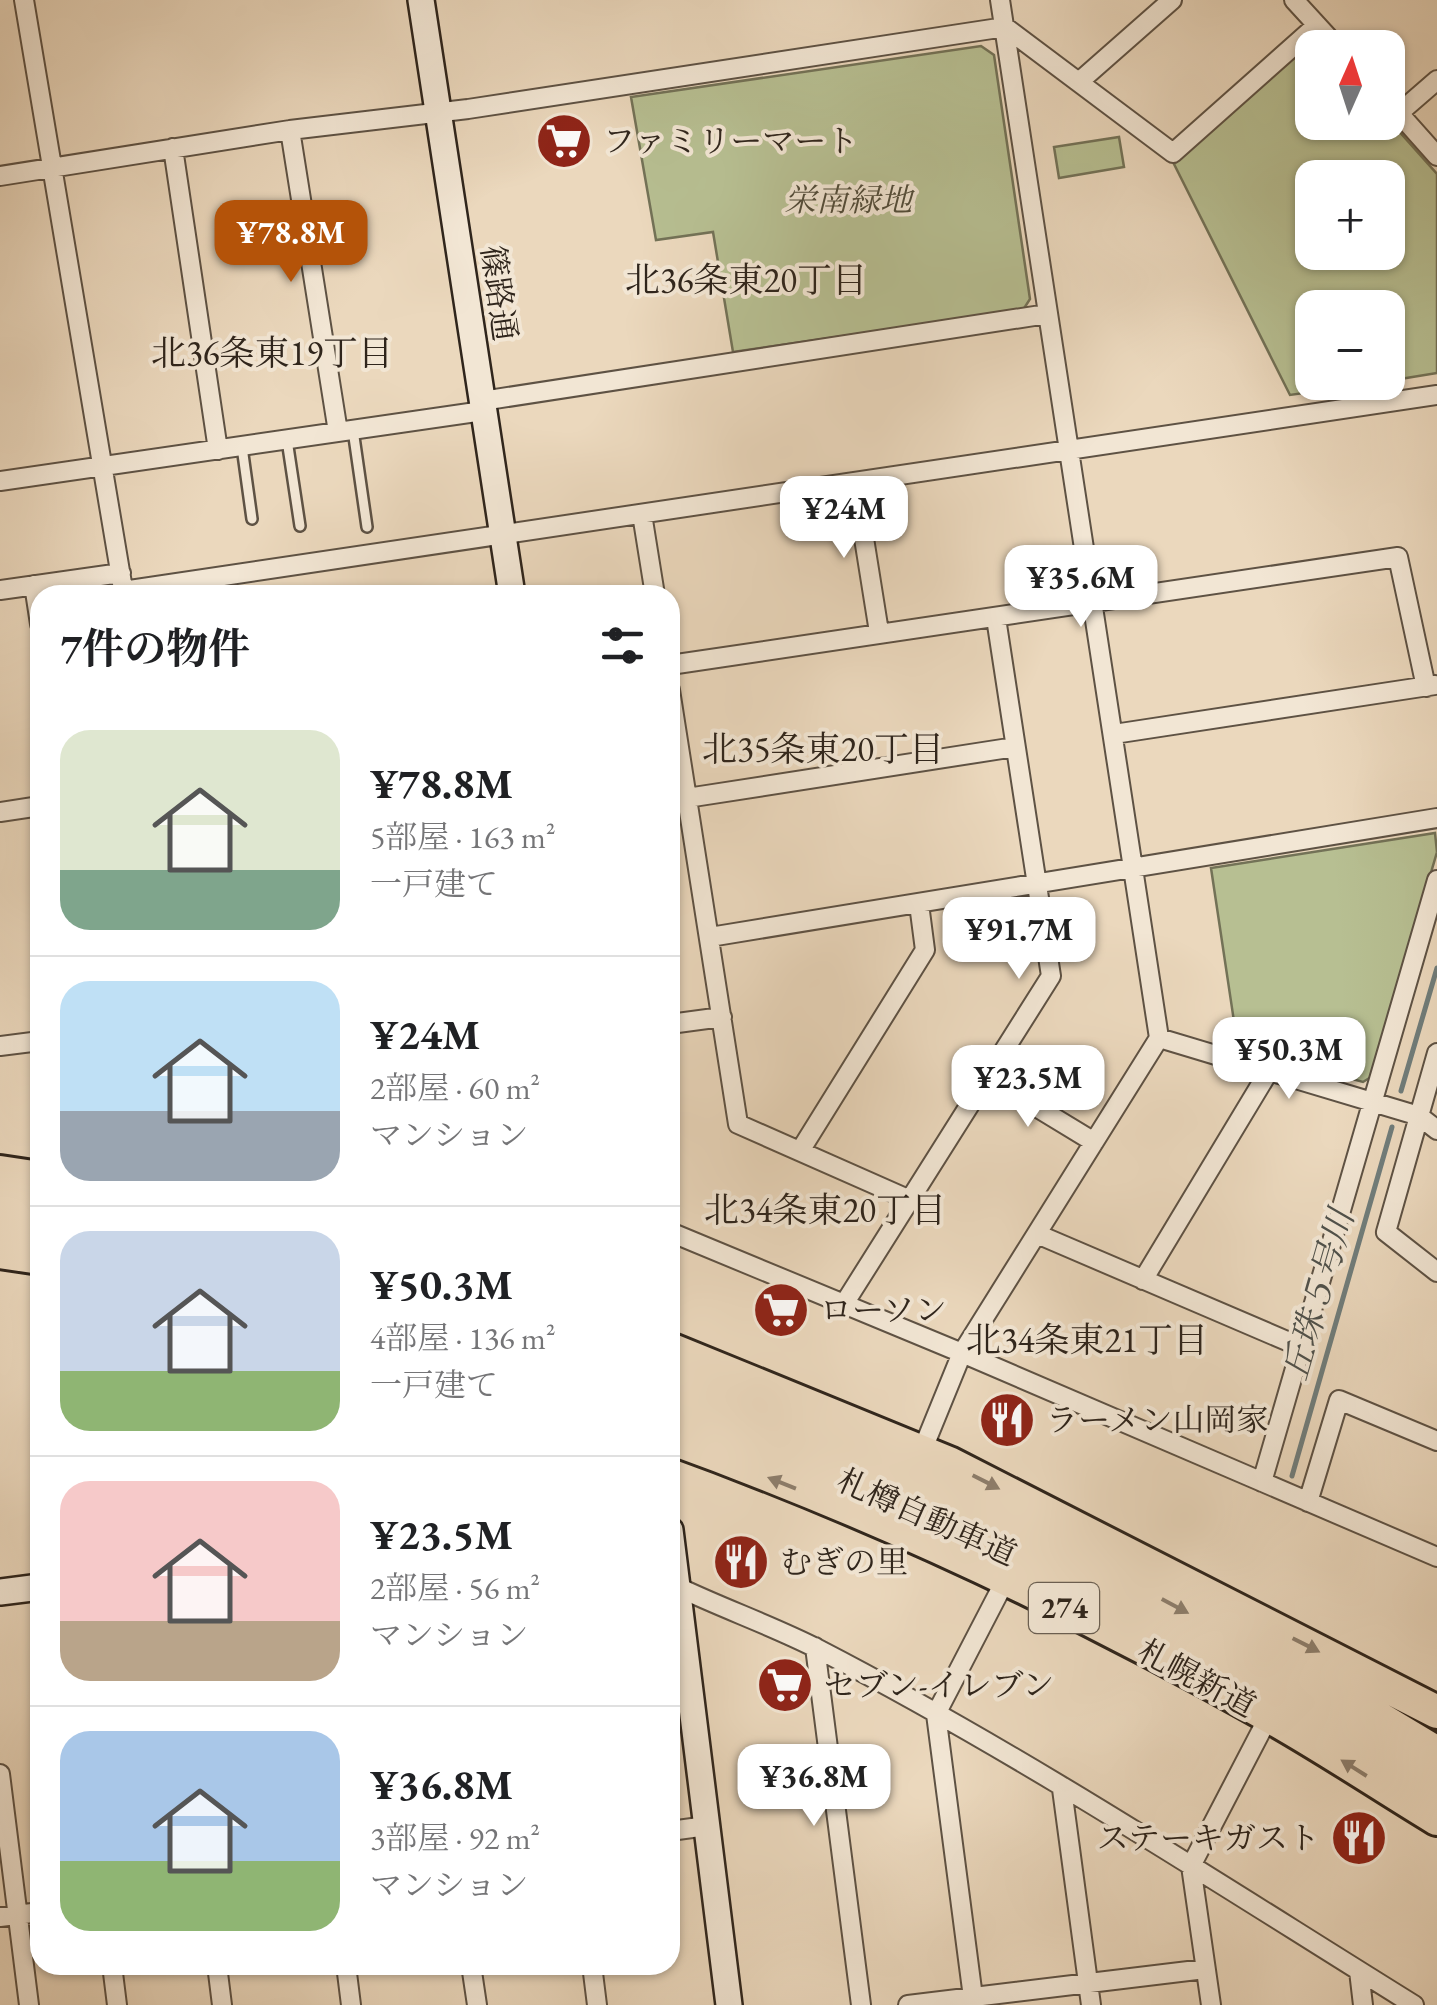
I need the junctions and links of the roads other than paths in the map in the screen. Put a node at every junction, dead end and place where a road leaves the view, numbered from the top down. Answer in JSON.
{"nodes":[{"id":1,"x":24,"y":0,"type":"edge"},
{"id":2,"x":421,"y":0,"type":"edge"},
{"id":3,"x":1000,"y":0,"type":"edge"},
{"id":4,"x":1172,"y":0,"type":"edge"},
{"id":5,"x":1294,"y":0,"type":"edge"},
{"id":6,"x":1317,"y":25,"type":"junction"},
{"id":7,"x":1005,"y":27,"type":"junction"},
{"id":8,"x":1322,"y":30,"type":"edge"},
{"id":9,"x":1080,"y":80,"type":"junction"},
{"id":10,"x":1437,"y":80,"type":"edge"},
{"id":11,"x":1405,"y":100,"type":"edge"},
{"id":12,"x":440,"y":112,"type":"junction"},
{"id":13,"x":1405,"y":120,"type":"edge"},
{"id":14,"x":290,"y":130,"type":"junction"},
{"id":15,"x":174,"y":148,"type":"junction"},
{"id":16,"x":1437,"y":156,"type":"edge"},
{"id":17,"x":51,"y":168,"type":"junction"},
{"id":18,"x":0,"y":176,"type":"edge"},
{"id":19,"x":1048,"y":314,"type":"junction"},
{"id":20,"x":1437,"y":395,"type":"edge"},
{"id":21,"x":482,"y":406,"type":"junction"},
{"id":22,"x":346,"y":431,"type":"junction"},
{"id":23,"x":286,"y":440,"type":"junction"},
{"id":24,"x":242,"y":447,"type":"junction"},
{"id":25,"x":218,"y":450,"type":"junction"},
{"id":26,"x":1071,"y":450,"type":"junction"},
{"id":27,"x":102,"y":468,"type":"junction"},
{"id":28,"x":0,"y":481,"type":"edge"},
{"id":29,"x":854,"y":482,"type":"junction"},
{"id":30,"x":642,"y":514,"type":"junction"},
{"id":31,"x":252,"y":519,"type":"dead end"},
{"id":32,"x":300,"y":526,"type":"dead end"},
{"id":33,"x":367,"y":527,"type":"dead end"},
{"id":34,"x":502,"y":535,"type":"junction"},
{"id":35,"x":123,"y":585,"type":"edge"},
{"id":36,"x":130,"y":585,"type":"edge"},
{"id":37,"x":510,"y":585,"type":"edge"},
{"id":38,"x":653,"y":585,"type":"edge"},
{"id":39,"x":30,"y":586,"type":"edge"},
{"id":40,"x":0,"y":590,"type":"edge"},
{"id":41,"x":1094,"y":604,"type":"junction"},
{"id":42,"x":996,"y":618,"type":"junction"},
{"id":43,"x":879,"y":632,"type":"junction"},
{"id":44,"x":680,"y":663,"type":"edge"},
{"id":45,"x":1431,"y":686,"type":"edge"},
{"id":46,"x":1114,"y":734,"type":"junction"},
{"id":47,"x":1016,"y":747,"type":"junction"},
{"id":48,"x":680,"y":754,"type":"edge"},
{"id":49,"x":687,"y":798,"type":"junction"},
{"id":50,"x":30,"y":808,"type":"edge"},
{"id":51,"x":0,"y":812,"type":"edge"},
{"id":52,"x":1437,"y":818,"type":"edge"},
{"id":53,"x":1134,"y":870,"type":"junction"},
{"id":54,"x":1437,"y":880,"type":"edge"},
{"id":55,"x":1038,"y":885,"type":"junction"},
{"id":56,"x":919,"y":904,"type":"junction"},
{"id":57,"x":710,"y":937,"type":"junction"},
{"id":58,"x":722,"y":1017,"type":"junction"},
{"id":59,"x":680,"y":1023,"type":"edge"},
{"id":60,"x":1159,"y":1038,"type":"junction"},
{"id":61,"x":30,"y":1041,"type":"edge"},
{"id":62,"x":0,"y":1042,"type":"edge"},
{"id":63,"x":1437,"y":1053,"type":"edge"},
{"id":64,"x":1269,"y":1071,"type":"junction"},
{"id":65,"x":987,"y":1077,"type":"junction"},
{"id":66,"x":1372,"y":1102,"type":"junction"},
{"id":67,"x":1419,"y":1116,"type":"junction"},
{"id":68,"x":1437,"y":1130,"type":"edge"},
{"id":69,"x":1094,"y":1142,"type":"junction"},
{"id":70,"x":800,"y":1152,"type":"junction"},
{"id":71,"x":0,"y":1172,"type":"edge"},
{"id":72,"x":30,"y":1176,"type":"edge"},
{"id":73,"x":910,"y":1200,"type":"junction"},
{"id":74,"x":0,"y":1201,"type":"edge"},
{"id":75,"x":30,"y":1206,"type":"edge"},
{"id":76,"x":0,"y":1229,"type":"edge"},
{"id":77,"x":30,"y":1234,"type":"edge"},
{"id":78,"x":1036,"y":1234,"type":"junction"},
{"id":79,"x":680,"y":1236,"type":"edge"},
{"id":80,"x":0,"y":1252,"type":"edge"},
{"id":81,"x":30,"y":1256,"type":"edge"},
{"id":82,"x":1437,"y":1272,"type":"edge"},
{"id":83,"x":1143,"y":1280,"type":"junction"},
{"id":84,"x":844,"y":1304,"type":"junction"},
{"id":85,"x":1301,"y":1347,"type":"junction"},
{"id":86,"x":680,"y":1353,"type":"edge"},
{"id":87,"x":962,"y":1353,"type":"junction"},
{"id":88,"x":680,"y":1387,"type":"edge"},
{"id":89,"x":680,"y":1416,"type":"edge"},
{"id":90,"x":1436,"y":1439,"type":"edge"},
{"id":91,"x":680,"y":1442,"type":"edge"},
{"id":92,"x":922,"y":1451,"type":"junction"},
{"id":93,"x":1262,"y":1482,"type":"junction"},
{"id":94,"x":1308,"y":1502,"type":"junction"},
{"id":95,"x":1437,"y":1557,"type":"edge"},
{"id":96,"x":1006,"y":1580,"type":"junction"},
{"id":97,"x":680,"y":1583,"type":"edge"},
{"id":98,"x":30,"y":1588,"type":"edge"},
{"id":99,"x":0,"y":1592,"type":"edge"},
{"id":100,"x":680,"y":1618,"type":"edge"},
{"id":101,"x":815,"y":1647,"type":"junction"},
{"id":102,"x":1437,"y":1712,"type":"edge"},
{"id":103,"x":936,"y":1714,"type":"junction"},
{"id":104,"x":1270,"y":1716,"type":"junction"},
{"id":105,"x":1437,"y":1754,"type":"edge"},
{"id":106,"x":0,"y":1774,"type":"edge"},
{"id":107,"x":1437,"y":1786,"type":"edge"},
{"id":108,"x":1062,"y":1789,"type":"junction"},
{"id":109,"x":1437,"y":1819,"type":"edge"},
{"id":110,"x":708,"y":1826,"type":"junction"},
{"id":111,"x":680,"y":1830,"type":"edge"},
{"id":112,"x":1191,"y":1866,"type":"junction"},
{"id":113,"x":9,"y":1916,"type":"edge"},
{"id":114,"x":1205,"y":1970,"type":"junction"},
{"id":115,"x":1359,"y":1971,"type":"junction"},
{"id":116,"x":113,"y":1975,"type":"edge"},
{"id":117,"x":218,"y":1975,"type":"edge"},
{"id":118,"x":348,"y":1975,"type":"edge"},
{"id":119,"x":473,"y":1975,"type":"edge"},
{"id":120,"x":593,"y":1975,"type":"edge"},
{"id":121,"x":1088,"y":1984,"type":"junction"},
{"id":122,"x":974,"y":2001,"type":"edge"},
{"id":123,"x":28,"y":2005,"type":"edge"},
{"id":124,"x":117,"y":2005,"type":"edge"},
{"id":125,"x":222,"y":2005,"type":"edge"},
{"id":126,"x":352,"y":2005,"type":"edge"},
{"id":127,"x":477,"y":2005,"type":"edge"},
{"id":128,"x":597,"y":2005,"type":"edge"},
{"id":129,"x":729,"y":2005,"type":"edge"},
{"id":130,"x":860,"y":2005,"type":"edge"},
{"id":131,"x":908,"y":2005,"type":"edge"},
{"id":132,"x":1091,"y":2005,"type":"edge"},
{"id":133,"x":1211,"y":2005,"type":"edge"},
{"id":134,"x":1363,"y":2005,"type":"edge"},
{"id":135,"x":1414,"y":2005,"type":"edge"}],
"edges":[{"from":1,"to":17,"type":"street"},
{"from":2,"to":12,"type":"street","name":"篠路通"},
{"from":3,"to":7,"type":"street"},
{"from":4,"to":9,"type":"street"},
{"from":5,"to":6,"type":"street"},
{"from":6,"to":8,"type":"street"},
{"from":6,"to":9,"type":"street"},
{"from":7,"to":9,"type":"street"},
{"from":7,"to":12,"type":"street"},
{"from":7,"to":19,"type":"street"},
{"from":10,"to":11,"type":"street"},
{"from":12,"to":14,"type":"street"},
{"from":12,"to":21,"type":"street","name":"篠路通"},
{"from":13,"to":16,"type":"street"},
{"from":14,"to":15,"type":"street"},
{"from":14,"to":22,"type":"street"},
{"from":15,"to":17,"type":"street"},
{"from":15,"to":25,"type":"street"},
{"from":17,"to":18,"type":"street"},
{"from":17,"to":27,"type":"street"},
{"from":19,"to":21,"type":"street"},
{"from":19,"to":26,"type":"street"},
{"from":20,"to":26,"type":"street"},
{"from":21,"to":22,"type":"street"},
{"from":21,"to":34,"type":"street","name":"篠路通"},
{"from":22,"to":23,"type":"street"},
{"from":22,"to":33,"type":"lane"},
{"from":23,"to":24,"type":"street"},
{"from":23,"to":32,"type":"lane"},
{"from":24,"to":25,"type":"street"},
{"from":24,"to":31,"type":"lane"},
{"from":25,"to":27,"type":"street"},
{"from":26,"to":29,"type":"street"},
{"from":26,"to":41,"type":"street"},
{"from":27,"to":28,"type":"street"},
{"from":27,"to":35,"type":"street"},
{"from":29,"to":30,"type":"street"},
{"from":29,"to":43,"type":"street"},
{"from":30,"to":34,"type":"street"},
{"from":30,"to":38,"type":"street"},
{"from":34,"to":36,"type":"street"},
{"from":34,"to":37,"type":"street","name":"篠路通"},
{"from":39,"to":40,"type":"street"},
{"from":41,"to":42,"type":"street"},
{"from":41,"to":45,"type":"street"},
{"from":41,"to":46,"type":"street"},
{"from":42,"to":43,"type":"street"},
{"from":42,"to":47,"type":"street"},
{"from":43,"to":44,"type":"street"},
{"from":45,"to":46,"type":"street"},
{"from":46,"to":53,"type":"street"},
{"from":47,"to":49,"type":"street"},
{"from":47,"to":55,"type":"street"},
{"from":48,"to":49,"type":"street"},
{"from":49,"to":57,"type":"street"},
{"from":50,"to":51,"type":"street"},
{"from":52,"to":53,"type":"street"},
{"from":53,"to":55,"type":"street"},
{"from":53,"to":60,"type":"street"},
{"from":54,"to":66,"type":"street"},
{"from":55,"to":56,"type":"street"},
{"from":55,"to":65,"type":"street"},
{"from":56,"to":57,"type":"street"},
{"from":56,"to":70,"type":"street"},
{"from":57,"to":58,"type":"street"},
{"from":58,"to":59,"type":"street"},
{"from":58,"to":70,"type":"street"},
{"from":60,"to":64,"type":"street"},
{"from":60,"to":69,"type":"street"},
{"from":61,"to":62,"type":"street"},
{"from":63,"to":67,"type":"street"},
{"from":64,"to":66,"type":"street"},
{"from":64,"to":83,"type":"street"},
{"from":65,"to":69,"type":"street"},
{"from":65,"to":73,"type":"street"},
{"from":66,"to":67,"type":"street"},
{"from":66,"to":85,"type":"street"},
{"from":67,"to":68,"type":"street"},
{"from":67,"to":82,"type":"street"},
{"from":69,"to":78,"type":"street"},
{"from":70,"to":73,"type":"street"},
{"from":71,"to":72,"type":"highway"},
{"from":73,"to":84,"type":"street"},
{"from":74,"to":75,"type":"highway"},
{"from":76,"to":77,"type":"highway"},
{"from":78,"to":83,"type":"street"},
{"from":78,"to":87,"type":"street"},
{"from":79,"to":84,"type":"street"},
{"from":80,"to":81,"type":"highway"},
{"from":83,"to":85,"type":"street"},
{"from":84,"to":87,"type":"street"},
{"from":85,"to":93,"type":"street"},
{"from":86,"to":92,"type":"highway","number":"274"},
{"from":87,"to":92,"type":"street"},
{"from":87,"to":93,"type":"street"},
{"from":88,"to":105,"type":"highway","name":"札樽自動車道","one_way":true},
{"from":89,"to":107,"type":"highway","name":"札樽自動車道"},
{"from":90,"to":94,"type":"street"},
{"from":96,"to":91,"type":"highway","name":"札幌新道","number":"274","one_way":true},
{"from":92,"to":102,"type":"highway","number":"274","one_way":true},
{"from":93,"to":94,"type":"street"},
{"from":94,"to":95,"type":"street"},
{"from":96,"to":103,"type":"street"},
{"from":96,"to":104,"type":"highway","name":"札幌新道","number":"274"},
{"from":97,"to":101,"type":"street"},
{"from":98,"to":99,"type":"street"},
{"from":100,"to":110,"type":"street"},
{"from":101,"to":103,"type":"street"},
{"from":101,"to":130,"type":"street"},
{"from":103,"to":108,"type":"street"},
{"from":103,"to":122,"type":"street"},
{"from":109,"to":104,"type":"highway","name":"札幌新道","number":"274","one_way":true},
{"from":104,"to":112,"type":"street"},
{"from":106,"to":113,"type":"street"},
{"from":108,"to":112,"type":"street"},
{"from":108,"to":121,"type":"street"},
{"from":110,"to":111,"type":"street"},
{"from":110,"to":129,"type":"street"},
{"from":112,"to":114,"type":"street"},
{"from":112,"to":115,"type":"street"},
{"from":113,"to":123,"type":"street"},
{"from":114,"to":121,"type":"street"},
{"from":114,"to":133,"type":"street"},
{"from":115,"to":134,"type":"street"},
{"from":115,"to":135,"type":"street"},
{"from":116,"to":124,"type":"street"},
{"from":117,"to":125,"type":"street"},
{"from":118,"to":126,"type":"street"},
{"from":119,"to":127,"type":"street"},
{"from":120,"to":128,"type":"street"},
{"from":121,"to":122,"type":"street"},
{"from":121,"to":132,"type":"street"},
{"from":122,"to":131,"type":"street"}]}
